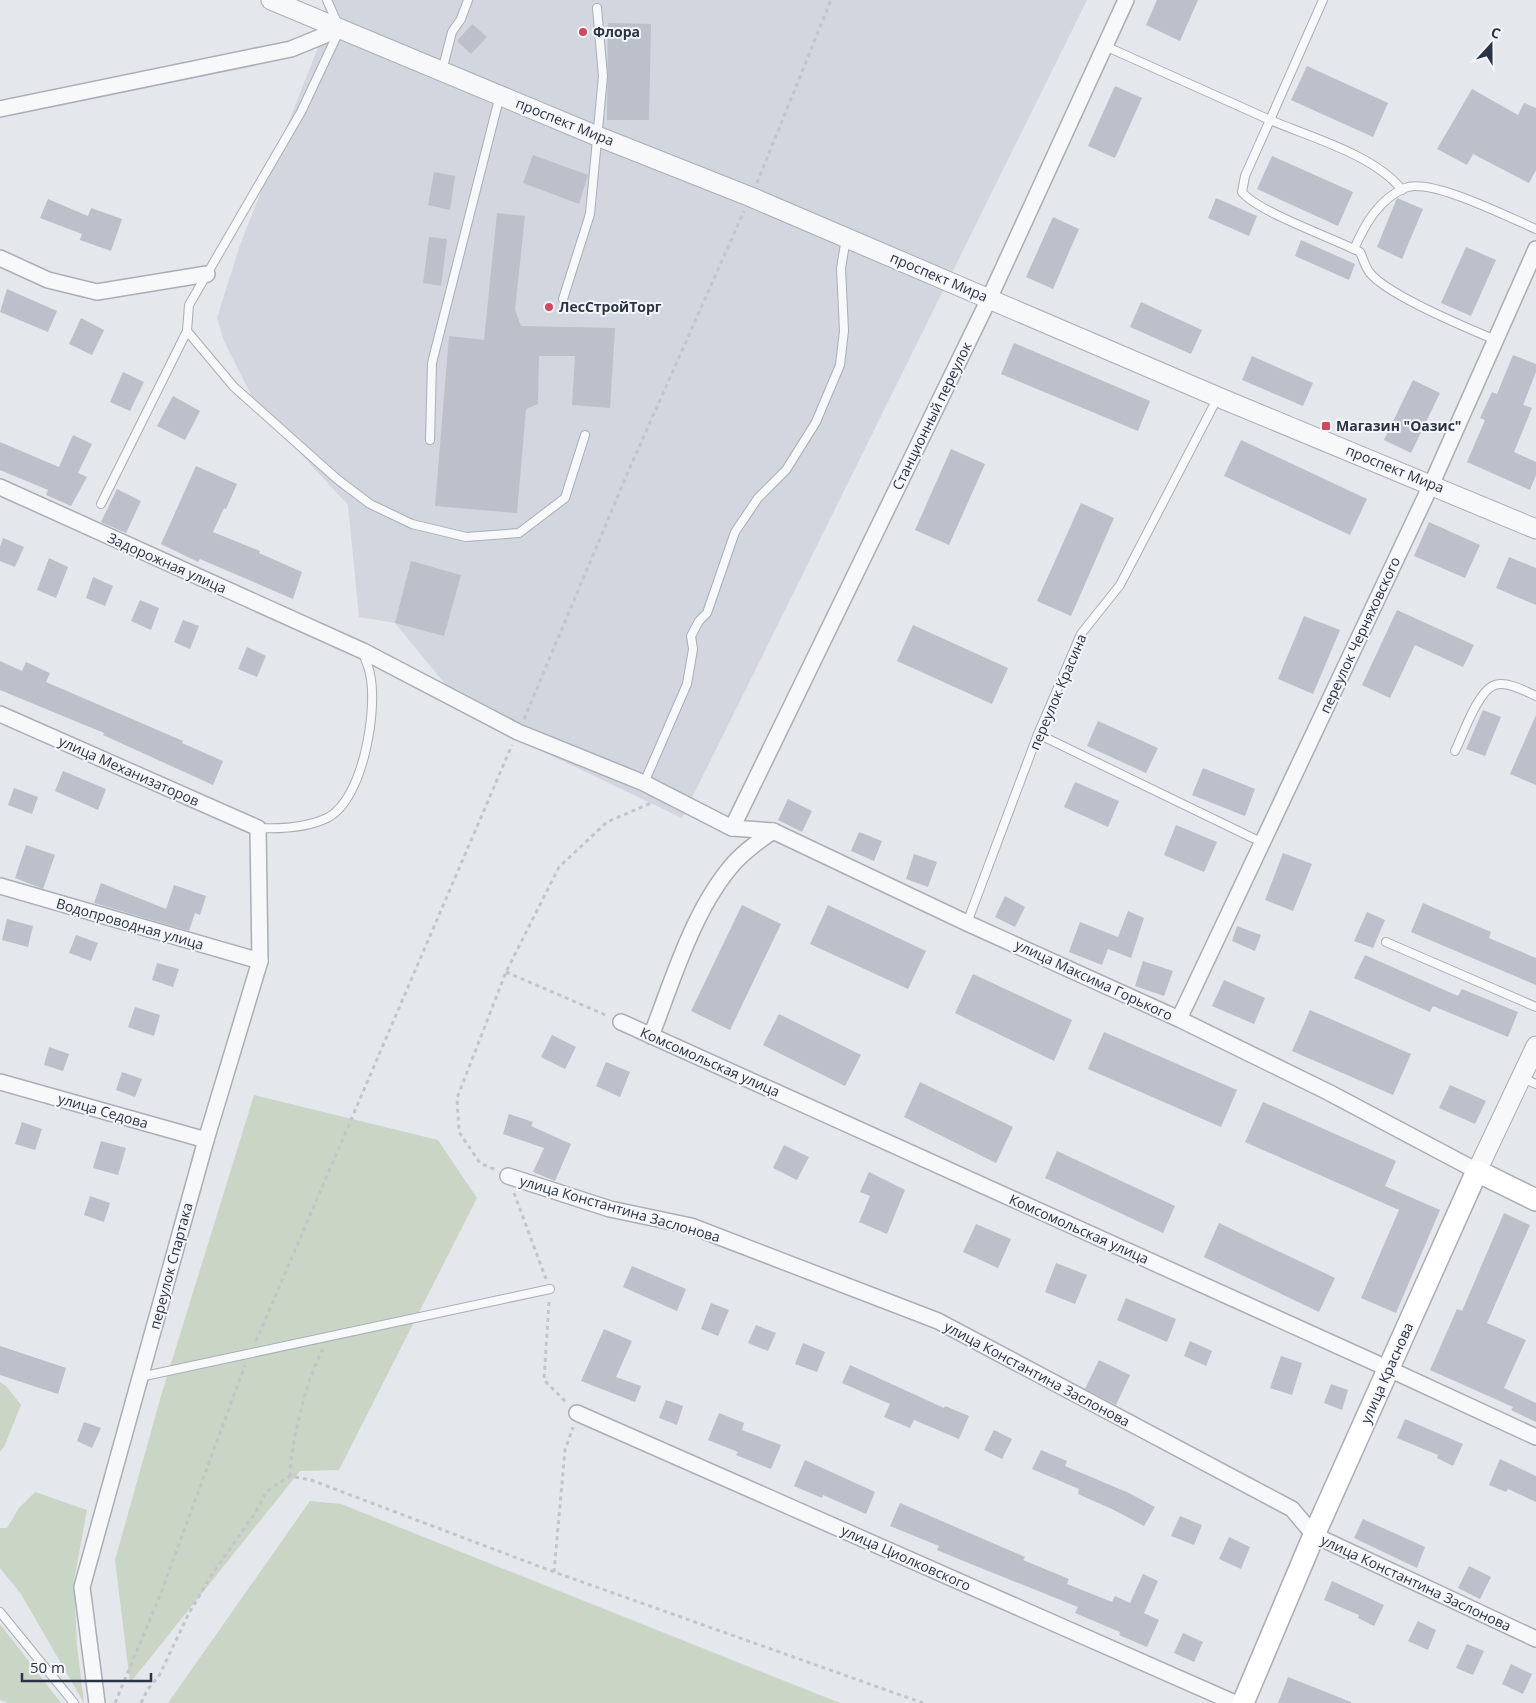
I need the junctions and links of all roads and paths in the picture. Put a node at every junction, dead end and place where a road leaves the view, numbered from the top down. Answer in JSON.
{"nodes":[{"id":1,"x":271,"y":0,"type":"edge"},
{"id":2,"x":327,"y":0,"type":"edge"},
{"id":3,"x":468,"y":0,"type":"edge"},
{"id":4,"x":831,"y":0,"type":"edge"},
{"id":5,"x":1126,"y":0,"type":"edge"},
{"id":6,"x":1323,"y":0,"type":"edge"},
{"id":7,"x":597,"y":8,"type":"dead end"},
{"id":8,"x":340,"y":29,"type":"junction"},
{"id":9,"x":1105,"y":46,"type":"junction"},
{"id":10,"x":442,"y":71,"type":"junction"},
{"id":11,"x":500,"y":95,"type":"junction"},
{"id":12,"x":0,"y":108,"type":"edge"},
{"id":13,"x":1270,"y":120,"type":"junction"},
{"id":14,"x":597,"y":136,"type":"junction"},
{"id":15,"x":1402,"y":190,"type":"junction"},
{"id":16,"x":751,"y":197,"type":"junction"},
{"id":17,"x":1536,"y":229,"type":"edge"},
{"id":18,"x":846,"y":238,"type":"junction"},
{"id":19,"x":1354,"y":249,"type":"junction"},
{"id":20,"x":1536,"y":249,"type":"edge"},
{"id":21,"x":0,"y":258,"type":"edge"},
{"id":22,"x":207,"y":274,"type":"junction"},
{"id":23,"x":563,"y":299,"type":"dead end"},
{"id":24,"x":989,"y":299,"type":"junction"},
{"id":25,"x":186,"y":331,"type":"junction"},
{"id":26,"x":1495,"y":340,"type":"junction"},
{"id":27,"x":1218,"y":397,"type":"junction"},
{"id":28,"x":585,"y":435,"type":"dead end"},
{"id":29,"x":430,"y":440,"type":"dead end"},
{"id":30,"x":1432,"y":483,"type":"junction"},
{"id":31,"x":0,"y":488,"type":"edge"},
{"id":32,"x":101,"y":504,"type":"dead end"},
{"id":33,"x":1536,"y":529,"type":"edge"},
{"id":34,"x":363,"y":651,"type":"junction"},
{"id":35,"x":1536,"y":696,"type":"edge"},
{"id":36,"x":0,"y":714,"type":"edge"},
{"id":37,"x":518,"y":732,"type":"junction"},
{"id":38,"x":1038,"y":734,"type":"junction"},
{"id":39,"x":1455,"y":751,"type":"dead end"},
{"id":40,"x":644,"y":783,"type":"junction"},
{"id":41,"x":670,"y":795,"type":"junction"},
{"id":42,"x":258,"y":828,"type":"junction"},
{"id":43,"x":732,"y":828,"type":"junction"},
{"id":44,"x":773,"y":831,"type":"junction"},
{"id":45,"x":1262,"y":842,"type":"junction"},
{"id":46,"x":0,"y":886,"type":"edge"},
{"id":47,"x":967,"y":923,"type":"junction"},
{"id":48,"x":1386,"y":942,"type":"dead end"},
{"id":49,"x":260,"y":962,"type":"junction"},
{"id":50,"x":506,"y":972,"type":"junction"},
{"id":51,"x":1536,"y":1007,"type":"edge"},
{"id":52,"x":1179,"y":1019,"type":"junction"},
{"id":53,"x":621,"y":1022,"type":"joint"},
{"id":54,"x":651,"y":1036,"type":"junction"},
{"id":55,"x":1536,"y":1046,"type":"edge"},
{"id":56,"x":1528,"y":1081,"type":"edge"},
{"id":57,"x":0,"y":1082,"type":"edge"},
{"id":58,"x":206,"y":1140,"type":"junction"},
{"id":59,"x":1477,"y":1171,"type":"junction"},
{"id":60,"x":508,"y":1176,"type":"junction"},
{"id":61,"x":1536,"y":1200,"type":"edge"},
{"id":62,"x":550,"y":1289,"type":"junction"},
{"id":63,"x":330,"y":1336,"type":"junction"},
{"id":64,"x":250,"y":1354,"type":"junction"},
{"id":65,"x":1389,"y":1368,"type":"junction"},
{"id":66,"x":140,"y":1377,"type":"junction"},
{"id":67,"x":577,"y":1413,"type":"junction"},
{"id":68,"x":1536,"y":1437,"type":"edge"},
{"id":69,"x":290,"y":1476,"type":"junction"},
{"id":70,"x":1314,"y":1535,"type":"junction"},
{"id":71,"x":554,"y":1572,"type":"junction"},
{"id":72,"x":0,"y":1612,"type":"edge"},
{"id":73,"x":1536,"y":1639,"type":"edge"},
{"id":74,"x":74,"y":1703,"type":"edge"},
{"id":75,"x":97,"y":1703,"type":"edge"},
{"id":76,"x":115,"y":1703,"type":"edge"},
{"id":77,"x":141,"y":1703,"type":"edge"},
{"id":78,"x":923,"y":1703,"type":"edge"},
{"id":79,"x":1235,"y":1703,"type":"edge"},
{"id":80,"x":1243,"y":1703,"type":"edge"}],
"edges":[{"from":1,"to":8,"type":"street","name":"проспект Мира"},
{"from":2,"to":8,"type":"lane"},
{"from":3,"to":10,"type":"lane"},
{"from":4,"to":16,"type":"path"},
{"from":5,"to":9,"type":"street","name":"Станционный переулок"},
{"from":6,"to":13,"type":"lane"},
{"from":7,"to":14,"type":"lane"},
{"from":8,"to":10,"type":"street","name":"проспект Мира"},
{"from":8,"to":12,"type":"street"},
{"from":8,"to":22,"type":"lane"},
{"from":9,"to":13,"type":"lane"},
{"from":9,"to":24,"type":"street","name":"Станционный переулок"},
{"from":10,"to":11,"type":"street","name":"проспект Мира"},
{"from":11,"to":14,"type":"street","name":"проспект Мира"},
{"from":11,"to":29,"type":"lane"},
{"from":13,"to":15,"type":"lane"},
{"from":13,"to":19,"type":"lane"},
{"from":14,"to":16,"type":"street","name":"проспект Мира"},
{"from":14,"to":23,"type":"lane"},
{"from":15,"to":17,"type":"lane"},
{"from":15,"to":19,"type":"lane"},
{"from":16,"to":18,"type":"street","name":"проспект Мира"},
{"from":16,"to":37,"type":"path"},
{"from":18,"to":24,"type":"street","name":"проспект Мира"},
{"from":18,"to":40,"type":"lane"},
{"from":19,"to":26,"type":"lane"},
{"from":20,"to":26,"type":"street","name":"переулок Черняховского"},
{"from":21,"to":22,"type":"street"},
{"from":22,"to":25,"type":"lane"},
{"from":24,"to":27,"type":"street","name":"проспект Мира"},
{"from":24,"to":43,"type":"street","name":"Станционный переулок"},
{"from":25,"to":28,"type":"lane"},
{"from":25,"to":32,"type":"lane"},
{"from":26,"to":30,"type":"street","name":"переулок Черняховского"},
{"from":27,"to":30,"type":"street","name":"проспект Мира"},
{"from":27,"to":38,"type":"lane","name":"переулок Красина"},
{"from":30,"to":33,"type":"street","name":"проспект Мира"},
{"from":30,"to":45,"type":"street","name":"переулок Черняховского"},
{"from":31,"to":34,"type":"street","name":"Задорожная улица"},
{"from":34,"to":37,"type":"street","name":"Задорожная улица"},
{"from":34,"to":42,"type":"lane"},
{"from":35,"to":39,"type":"lane"},
{"from":36,"to":42,"type":"street","name":"улица Механизаторов"},
{"from":37,"to":40,"type":"street","name":"улица Максима Горького"},
{"from":37,"to":64,"type":"path"},
{"from":38,"to":45,"type":"lane"},
{"from":38,"to":47,"type":"lane","name":"переулок Красина"},
{"from":40,"to":41,"type":"street","name":"улица Максима Горького"},
{"from":41,"to":43,"type":"street","name":"улица Максима Горького"},
{"from":41,"to":50,"type":"path"},
{"from":42,"to":49,"type":"street","name":"переулок Спартака"},
{"from":43,"to":44,"type":"street","name":"улица Максима Горького"},
{"from":44,"to":47,"type":"street","name":"улица Максима Горького"},
{"from":44,"to":54,"type":"street"},
{"from":45,"to":52,"type":"street","name":"переулок Черняховского"},
{"from":46,"to":49,"type":"street","name":"Водопроводная улица"},
{"from":47,"to":52,"type":"street","name":"улица Максима Горького"},
{"from":48,"to":51,"type":"lane"},
{"from":49,"to":58,"type":"street","name":"переулок Спартака"},
{"from":50,"to":53,"type":"path"},
{"from":50,"to":60,"type":"path"},
{"from":52,"to":59,"type":"street","name":"улица Максима Горького"},
{"from":53,"to":54,"type":"street","name":"Комсомольская улица"},
{"from":54,"to":65,"type":"street","name":"Комсомольская улица"},
{"from":55,"to":56,"type":"street","name":"улица Краснова"},
{"from":56,"to":59,"type":"street","name":"улица Краснова"},
{"from":57,"to":58,"type":"street","name":"улица Седова"},
{"from":58,"to":66,"type":"street","name":"переулок Спартака"},
{"from":59,"to":61,"type":"main road","name":"улица Максима Горького"},
{"from":59,"to":65,"type":"main road","name":"улица Краснова"},
{"from":60,"to":62,"type":"path"},
{"from":60,"to":70,"type":"street","name":"улица Константина Заслонова"},
{"from":62,"to":63,"type":"lane"},
{"from":62,"to":67,"type":"path"},
{"from":63,"to":64,"type":"lane"},
{"from":63,"to":69,"type":"path"},
{"from":64,"to":66,"type":"lane"},
{"from":64,"to":76,"type":"path"},
{"from":65,"to":68,"type":"street","name":"Комсомольская улица"},
{"from":65,"to":70,"type":"main road","name":"улица Краснова"},
{"from":66,"to":75,"type":"street","name":"переулок Спартака"},
{"from":67,"to":71,"type":"path"},
{"from":67,"to":79,"type":"street","name":"улица Циолковского"},
{"from":69,"to":71,"type":"path"},
{"from":69,"to":77,"type":"path"},
{"from":70,"to":73,"type":"street","name":"улица Константина Заслонова"},
{"from":70,"to":80,"type":"main road","name":"улица Краснова"},
{"from":71,"to":78,"type":"path"},
{"from":72,"to":74,"type":"lane"}]}
